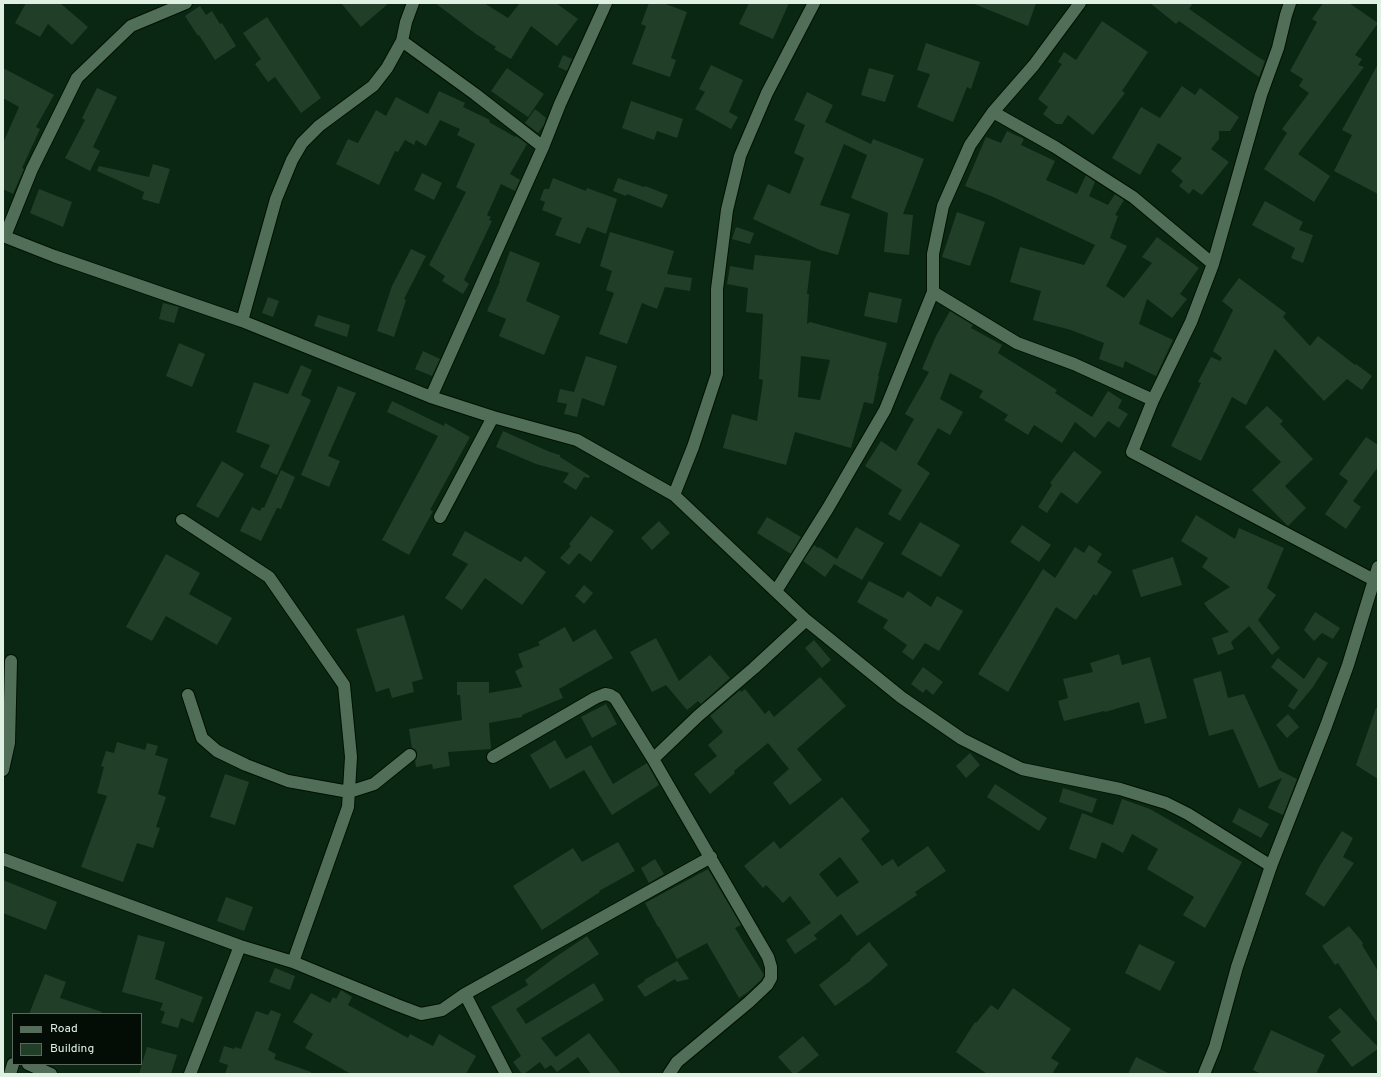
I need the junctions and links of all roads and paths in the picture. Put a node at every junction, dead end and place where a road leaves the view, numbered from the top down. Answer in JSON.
{"nodes":[{"id":1,"x":186,"y":3,"type":"edge"},
{"id":2,"x":413,"y":3,"type":"edge"},
{"id":3,"x":606,"y":3,"type":"edge"},
{"id":4,"x":814,"y":3,"type":"edge"},
{"id":5,"x":1290,"y":3,"type":"edge"},
{"id":6,"x":1078,"y":4,"type":"edge"},
{"id":7,"x":402,"y":42,"type":"junction"},
{"id":8,"x":993,"y":112,"type":"junction"},
{"id":9,"x":543,"y":147,"type":"junction"},
{"id":10,"x":4,"y":236,"type":"edge"},
{"id":11,"x":1213,"y":264,"type":"junction"},
{"id":12,"x":933,"y":292,"type":"junction"},
{"id":13,"x":242,"y":321,"type":"junction"},
{"id":14,"x":431,"y":397,"type":"junction"},
{"id":15,"x":1153,"y":400,"type":"junction"},
{"id":16,"x":493,"y":417,"type":"junction"},
{"id":17,"x":674,"y":495,"type":"junction"},
{"id":18,"x":440,"y":517,"type":"dead end"},
{"id":19,"x":182,"y":520,"type":"dead end"},
{"id":20,"x":1378,"y":567,"type":"edge"},
{"id":21,"x":1374,"y":580,"type":"junction"},
{"id":22,"x":776,"y":591,"type":"junction"},
{"id":23,"x":806,"y":620,"type":"junction"},
{"id":24,"x":11,"y":661,"type":"dead end"},
{"id":25,"x":188,"y":695,"type":"dead end"},
{"id":26,"x":410,"y":755,"type":"dead end"},
{"id":27,"x":493,"y":757,"type":"dead end"},
{"id":28,"x":653,"y":759,"type":"junction"},
{"id":29,"x":3,"y":770,"type":"edge"},
{"id":30,"x":349,"y":792,"type":"junction"},
{"id":31,"x":711,"y":857,"type":"junction"},
{"id":32,"x":3,"y":859,"type":"edge"},
{"id":33,"x":1271,"y":866,"type":"junction"},
{"id":34,"x":240,"y":946,"type":"junction"},
{"id":35,"x":293,"y":962,"type":"junction"},
{"id":36,"x":466,"y":994,"type":"junction"},
{"id":37,"x":30,"y":1065,"type":"edge"},
{"id":38,"x":51,"y":1074,"type":"edge"},
{"id":39,"x":190,"y":1074,"type":"edge"},
{"id":40,"x":506,"y":1074,"type":"edge"},
{"id":41,"x":669,"y":1074,"type":"edge"},
{"id":42,"x":1204,"y":1074,"type":"edge"}],
"edges":[{"from":1,"to":10,"type":"street"},
{"from":2,"to":7,"type":"street"},
{"from":3,"to":9,"type":"street"},
{"from":4,"to":17,"type":"street"},
{"from":5,"to":11,"type":"street"},
{"from":6,"to":8,"type":"street"},
{"from":7,"to":9,"type":"street"},
{"from":7,"to":13,"type":"street"},
{"from":8,"to":11,"type":"street"},
{"from":8,"to":12,"type":"street"},
{"from":9,"to":14,"type":"street"},
{"from":10,"to":13,"type":"street"},
{"from":11,"to":15,"type":"street"},
{"from":12,"to":15,"type":"street"},
{"from":12,"to":22,"type":"street"},
{"from":13,"to":14,"type":"street"},
{"from":14,"to":16,"type":"street"},
{"from":15,"to":21,"type":"street"},
{"from":16,"to":17,"type":"street"},
{"from":16,"to":18,"type":"street"},
{"from":17,"to":22,"type":"street"},
{"from":19,"to":30,"type":"street"},
{"from":20,"to":21,"type":"street"},
{"from":21,"to":33,"type":"street"},
{"from":22,"to":23,"type":"street"},
{"from":23,"to":28,"type":"street"},
{"from":23,"to":33,"type":"street"},
{"from":24,"to":29,"type":"street"},
{"from":25,"to":30,"type":"street"},
{"from":26,"to":30,"type":"street"},
{"from":27,"to":28,"type":"street"},
{"from":28,"to":31,"type":"street"},
{"from":30,"to":35,"type":"street"},
{"from":31,"to":36,"type":"street"},
{"from":31,"to":41,"type":"street"},
{"from":32,"to":34,"type":"street"},
{"from":33,"to":42,"type":"street"},
{"from":34,"to":35,"type":"street"},
{"from":34,"to":39,"type":"street"},
{"from":35,"to":36,"type":"street"},
{"from":36,"to":40,"type":"street"},
{"from":37,"to":38,"type":"street"}]}
